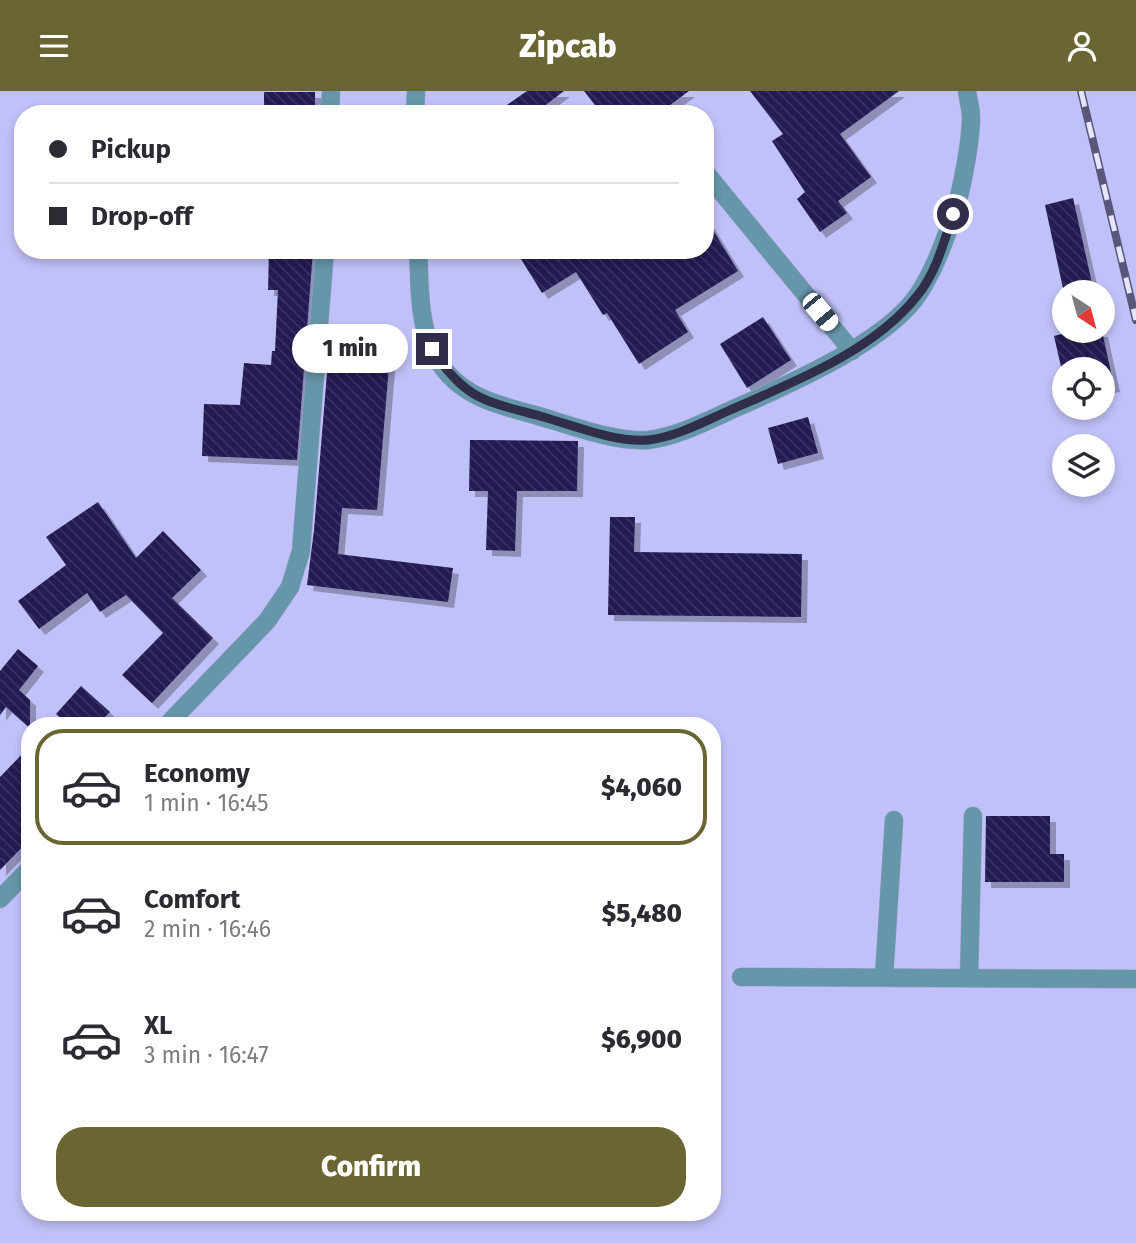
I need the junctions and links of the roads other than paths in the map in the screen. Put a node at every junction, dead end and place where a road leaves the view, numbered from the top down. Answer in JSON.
{"nodes":[{"id":1,"x":967,"y":91,"type":"edge"},
{"id":2,"x":714,"y":183,"type":"edge"},
{"id":3,"x":323,"y":259,"type":"edge"},
{"id":4,"x":418,"y":259,"type":"edge"},
{"id":5,"x":852,"y":351,"type":"junction"},
{"id":6,"x":175,"y":717,"type":"edge"},
{"id":7,"x":973,"y":816,"type":"dead end"},
{"id":8,"x":894,"y":820,"type":"dead end"},
{"id":9,"x":21,"y":877,"type":"edge"},
{"id":10,"x":0,"y":899,"type":"edge"},
{"id":11,"x":741,"y":977,"type":"dead end"},
{"id":12,"x":884,"y":977,"type":"junction"},
{"id":13,"x":968,"y":977,"type":"junction"},
{"id":14,"x":1136,"y":979,"type":"edge"}],
"edges":[{"from":1,"to":5,"type":"street"},
{"from":2,"to":5,"type":"street"},
{"from":3,"to":6,"type":"street"},
{"from":4,"to":5,"type":"street"},
{"from":7,"to":13,"type":"street"},
{"from":8,"to":12,"type":"street"},
{"from":9,"to":10,"type":"street"},
{"from":11,"to":12,"type":"street"},
{"from":12,"to":13,"type":"street"},
{"from":13,"to":14,"type":"street"}]}
